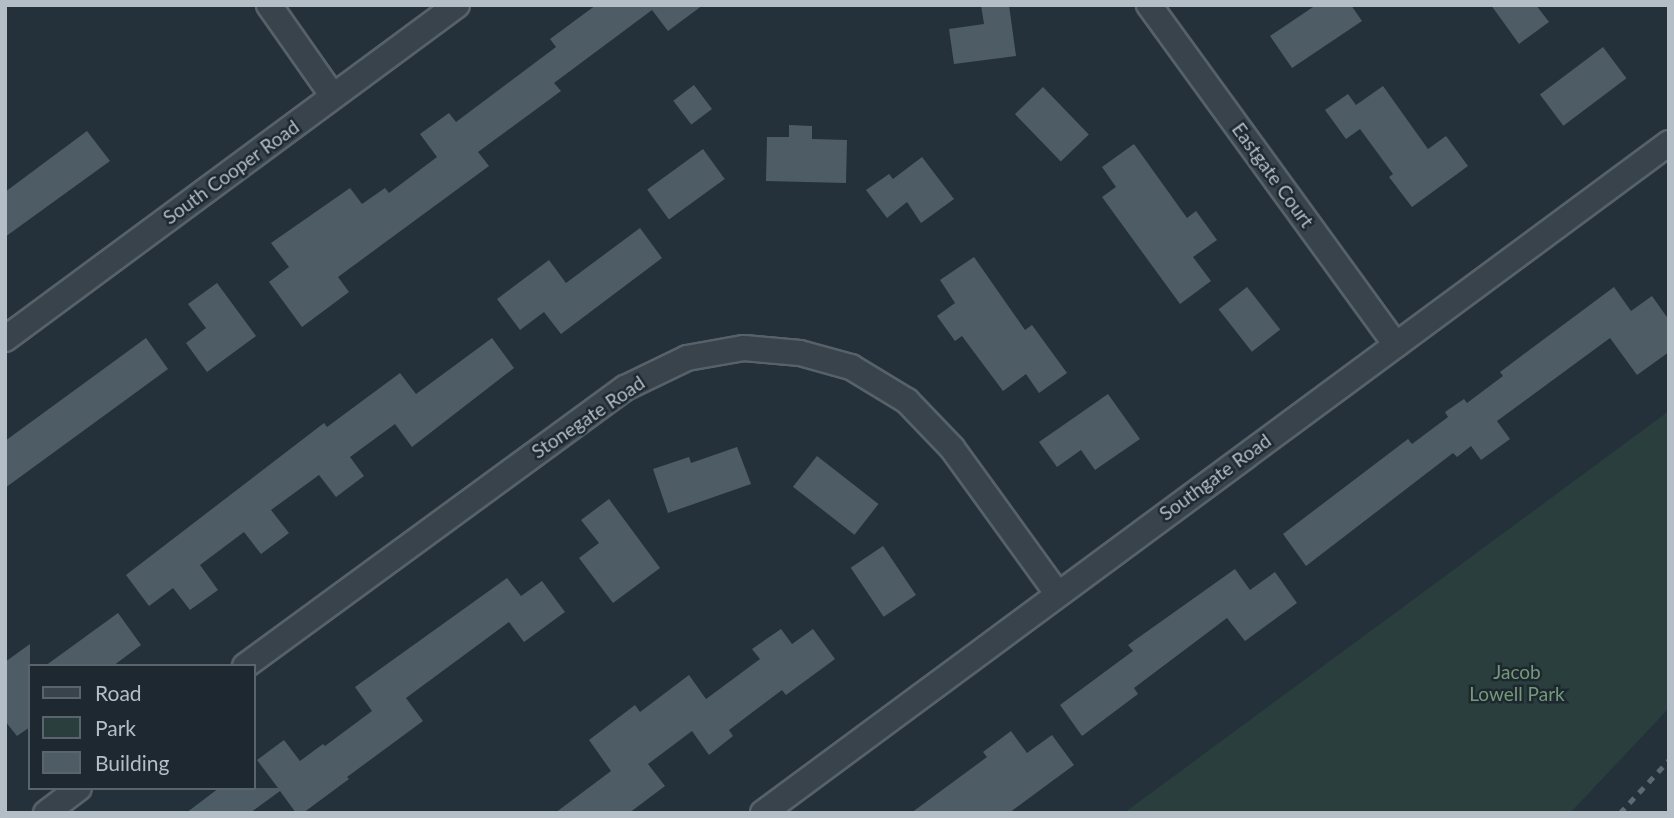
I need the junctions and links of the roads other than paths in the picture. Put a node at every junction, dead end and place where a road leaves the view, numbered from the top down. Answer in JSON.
{"nodes":[{"id":1,"x":269,"y":5,"type":"edge"},
{"id":2,"x":457,"y":5,"type":"edge"},
{"id":3,"x":1149,"y":5,"type":"edge"},
{"id":4,"x":333,"y":96,"type":"junction"},
{"id":5,"x":1669,"y":143,"type":"edge"},
{"id":6,"x":5,"y":338,"type":"edge"},
{"id":7,"x":1396,"y":345,"type":"junction"},
{"id":8,"x":1057,"y":593,"type":"junction"},
{"id":9,"x":248,"y":664,"type":"edge"},
{"id":10,"x":76,"y":790,"type":"edge"},
{"id":11,"x":46,"y":813,"type":"edge"},
{"id":12,"x":763,"y":813,"type":"edge"}],
"edges":[{"from":1,"to":4,"type":"street"},
{"from":2,"to":4,"type":"street","name":"South Cooper Road"},
{"from":3,"to":7,"type":"street","name":"Eastgate Court"},
{"from":4,"to":6,"type":"street","name":"South Cooper Road"},
{"from":5,"to":7,"type":"street","name":"Southgate Road"},
{"from":7,"to":8,"type":"street","name":"Southgate Road"},
{"from":8,"to":9,"type":"street","name":"Stonegate Road"},
{"from":8,"to":12,"type":"street","name":"Southgate Road"},
{"from":10,"to":11,"type":"street"}]}
